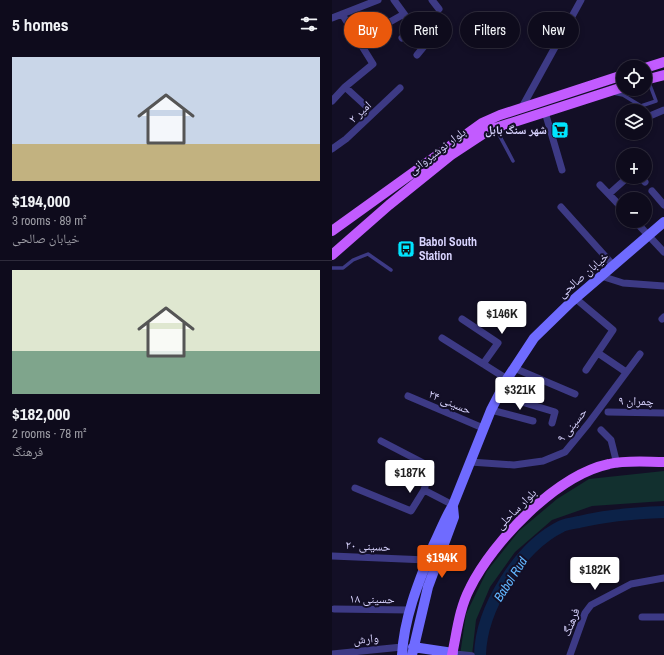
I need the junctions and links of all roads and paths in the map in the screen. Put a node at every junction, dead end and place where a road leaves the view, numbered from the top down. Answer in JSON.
{"nodes":[{"id":1,"x":378,"y":0,"type":"edge"},
{"id":2,"x":394,"y":0,"type":"edge"},
{"id":3,"x":432,"y":0,"type":"edge"},
{"id":4,"x":581,"y":0,"type":"edge"},
{"id":5,"x":438,"y":9,"type":"dead end"},
{"id":6,"x":403,"y":12,"type":"edge"},
{"id":7,"x":342,"y":14,"type":"junction"},
{"id":8,"x":332,"y":18,"type":"edge"},
{"id":9,"x":423,"y":48,"type":"edge"},
{"id":10,"x":417,"y":55,"type":"dead end"},
{"id":11,"x":664,"y":62,"type":"edge"},
{"id":12,"x":652,"y":66,"type":"edge"},
{"id":13,"x":664,"y":75,"type":"edge"},
{"id":14,"x":616,"y":77,"type":"edge"},
{"id":15,"x":652,"y":78,"type":"edge"},
{"id":16,"x":345,"y":87,"type":"junction"},
{"id":17,"x":400,"y":88,"type":"dead end"},
{"id":18,"x":616,"y":89,"type":"edge"},
{"id":19,"x":604,"y":92,"type":"junction"},
{"id":20,"x":652,"y":93,"type":"edge"},
{"id":21,"x":616,"y":94,"type":"edge"},
{"id":22,"x":625,"y":96,"type":"edge"},
{"id":23,"x":332,"y":101,"type":"edge"},
{"id":24,"x":368,"y":108,"type":"dead end"},
{"id":25,"x":521,"y":109,"type":"junction"},
{"id":26,"x":664,"y":110,"type":"edge"},
{"id":27,"x":545,"y":112,"type":"junction"},
{"id":28,"x":652,"y":115,"type":"edge"},
{"id":29,"x":496,"y":128,"type":"junction"},
{"id":30,"x":332,"y":149,"type":"edge"},
{"id":31,"x":513,"y":161,"type":"dead end"},
{"id":32,"x":562,"y":170,"type":"dead end"},
{"id":33,"x":620,"y":184,"type":"edge"},
{"id":34,"x":600,"y":185,"type":"dead end"},
{"id":35,"x":652,"y":191,"type":"dead end"},
{"id":36,"x":609,"y":194,"type":"junction"},
{"id":37,"x":616,"y":202,"type":"edge"},
{"id":38,"x":664,"y":205,"type":"edge"},
{"id":39,"x":560,"y":207,"type":"dead end"},
{"id":40,"x":664,"y":222,"type":"edge"},
{"id":41,"x":642,"y":228,"type":"edge"},
{"id":42,"x":332,"y":231,"type":"edge"},
{"id":43,"x":648,"y":235,"type":"junction"},
{"id":44,"x":664,"y":252,"type":"edge"},
{"id":45,"x":332,"y":255,"type":"edge"},
{"id":46,"x":613,"y":265,"type":"junction"},
{"id":47,"x":332,"y":268,"type":"edge"},
{"id":48,"x":391,"y":270,"type":"dead end"},
{"id":49,"x":601,"y":276,"type":"junction"},
{"id":50,"x":664,"y":286,"type":"edge"},
{"id":51,"x":575,"y":298,"type":"junction"},
{"id":52,"x":462,"y":319,"type":"dead end"},
{"id":53,"x":442,"y":338,"type":"dead end"},
{"id":54,"x":598,"y":352,"type":"junction"},
{"id":55,"x":640,"y":354,"type":"dead end"},
{"id":56,"x":483,"y":364,"type":"junction"},
{"id":57,"x":514,"y":368,"type":"junction"},
{"id":58,"x":586,"y":370,"type":"dead end"},
{"id":59,"x":626,"y":372,"type":"junction"},
{"id":60,"x":507,"y":379,"type":"junction"},
{"id":61,"x":575,"y":394,"type":"dead end"},
{"id":62,"x":499,"y":395,"type":"junction"},
{"id":63,"x":408,"y":396,"type":"dead end"},
{"id":64,"x":491,"y":410,"type":"junction"},
{"id":65,"x":608,"y":412,"type":"dead end"},
{"id":66,"x":664,"y":413,"type":"edge"},
{"id":67,"x":533,"y":421,"type":"dead end"},
{"id":68,"x":552,"y":423,"type":"dead end"},
{"id":69,"x":483,"y":428,"type":"junction"},
{"id":70,"x":601,"y":430,"type":"dead end"},
{"id":71,"x":380,"y":441,"type":"dead end"},
{"id":72,"x":470,"y":462,"type":"junction"},
{"id":73,"x":664,"y":462,"type":"edge"},
{"id":74,"x":616,"y":464,"type":"junction"},
{"id":75,"x":355,"y":488,"type":"dead end"},
{"id":76,"x":424,"y":490,"type":"junction"},
{"id":77,"x":453,"y":505,"type":"junction"},
{"id":78,"x":332,"y":556,"type":"edge"},
{"id":79,"x":427,"y":560,"type":"junction"},
{"id":80,"x":664,"y":578,"type":"edge"},
{"id":81,"x":334,"y":609,"type":"dead end"},
{"id":82,"x":409,"y":610,"type":"junction"},
{"id":83,"x":642,"y":617,"type":"dead end"},
{"id":84,"x":664,"y":617,"type":"edge"},
{"id":85,"x":402,"y":651,"type":"edge"},
{"id":86,"x":413,"y":651,"type":"edge"},
{"id":87,"x":356,"y":653,"type":"edge"},
{"id":88,"x":332,"y":654,"type":"edge"},
{"id":89,"x":453,"y":654,"type":"edge"},
{"id":90,"x":472,"y":655,"type":"edge"},
{"id":91,"x":570,"y":655,"type":"edge"}],
"edges":[{"from":1,"to":7,"type":"street"},
{"from":2,"to":6,"type":"street"},
{"from":3,"to":5,"type":"street"},
{"from":4,"to":25,"type":"street"},
{"from":7,"to":8,"type":"street"},
{"from":7,"to":16,"type":"street"},
{"from":9,"to":10,"type":"street"},
{"from":11,"to":12,"type":"main road"},
{"from":13,"to":15,"type":"main road"},
{"from":14,"to":25,"type":"main road","name":"بلوار نوشیروانی"},
{"from":16,"to":23,"type":"street"},
{"from":16,"to":24,"type":"street"},
{"from":17,"to":30,"type":"street","name":"امیر ۲"},
{"from":18,"to":19,"type":"main road","name":"بلوار نوشیروانی"},
{"from":19,"to":21,"type":"lane"},
{"from":19,"to":27,"type":"main road","name":"بلوار نوشیروانی"},
{"from":20,"to":22,"type":"lane"},
{"from":25,"to":42,"type":"main road","name":"بلوار نوشیروانی"},
{"from":26,"to":28,"type":"street"},
{"from":27,"to":29,"type":"main road","name":"بلوار نوشیروانی"},
{"from":27,"to":32,"type":"street"},
{"from":29,"to":31,"type":"lane"},
{"from":29,"to":45,"type":"main road","name":"بلوار نوشیروانی"},
{"from":33,"to":36,"type":"street"},
{"from":34,"to":36,"type":"street"},
{"from":35,"to":38,"type":"street"},
{"from":36,"to":37,"type":"street"},
{"from":39,"to":46,"type":"street"},
{"from":40,"to":43,"type":"main road","name":"خيابان صالحی"},
{"from":41,"to":43,"type":"street"},
{"from":43,"to":44,"type":"street"},
{"from":43,"to":46,"type":"main road","name":"خيابان صالحی"},
{"from":46,"to":49,"type":"main road","name":"خيابان صالحی"},
{"from":47,"to":48,"type":"lane"},
{"from":49,"to":50,"type":"street"},
{"from":49,"to":51,"type":"main road","name":"خيابان صالحی"},
{"from":51,"to":54,"type":"street"},
{"from":51,"to":57,"type":"main road","name":"خيابان صالحی"},
{"from":52,"to":56,"type":"street"},
{"from":53,"to":56,"type":"street"},
{"from":54,"to":58,"type":"street"},
{"from":54,"to":59,"type":"street"},
{"from":55,"to":59,"type":"street","name":"حسینی ٩"},
{"from":56,"to":60,"type":"street"},
{"from":57,"to":60,"type":"main road","name":"خيابان صالحی"},
{"from":57,"to":61,"type":"street"},
{"from":59,"to":72,"type":"street","name":"حسینی ٩"},
{"from":60,"to":62,"type":"main road","name":"خيابان صالحی"},
{"from":62,"to":64,"type":"main road","name":"خيابان صالحی"},
{"from":62,"to":68,"type":"street"},
{"from":63,"to":69,"type":"street","name":"حسینی ۲۴"},
{"from":64,"to":67,"type":"street"},
{"from":64,"to":69,"type":"main road","name":"خيابان صالحی"},
{"from":65,"to":66,"type":"street","name":"چمران ۹"},
{"from":69,"to":72,"type":"main road","name":"خيابان صالحی"},
{"from":70,"to":74,"type":"street"},
{"from":71,"to":76,"type":"street"},
{"from":72,"to":77,"type":"main road","name":"خيابان صالحی"},
{"from":73,"to":74,"type":"main road","name":"بلوار ساحلی"},
{"from":74,"to":89,"type":"main road","name":"بلوار ساحلی"},
{"from":75,"to":76,"type":"street"},
{"from":76,"to":77,"type":"street"},
{"from":77,"to":79,"type":"main road","name":"خيابان صالحی"},
{"from":77,"to":86,"type":"main road","name":"خيابان صالحی"},
{"from":78,"to":79,"type":"street","name":"حسینی ٢٠"},
{"from":79,"to":82,"type":"main road","name":"خيابان صالحی"},
{"from":80,"to":91,"type":"street","name":"فرهنگ"},
{"from":81,"to":82,"type":"street","name":"حسینی ۱۸"},
{"from":82,"to":85,"type":"main road","name":"خيابان صالحی"},
{"from":83,"to":84,"type":"street"},
{"from":85,"to":87,"type":"street","name":"وارش"},
{"from":86,"to":89,"type":"main road"},
{"from":87,"to":88,"type":"street","name":"وارش"},
{"from":89,"to":90,"type":"street"}]}
